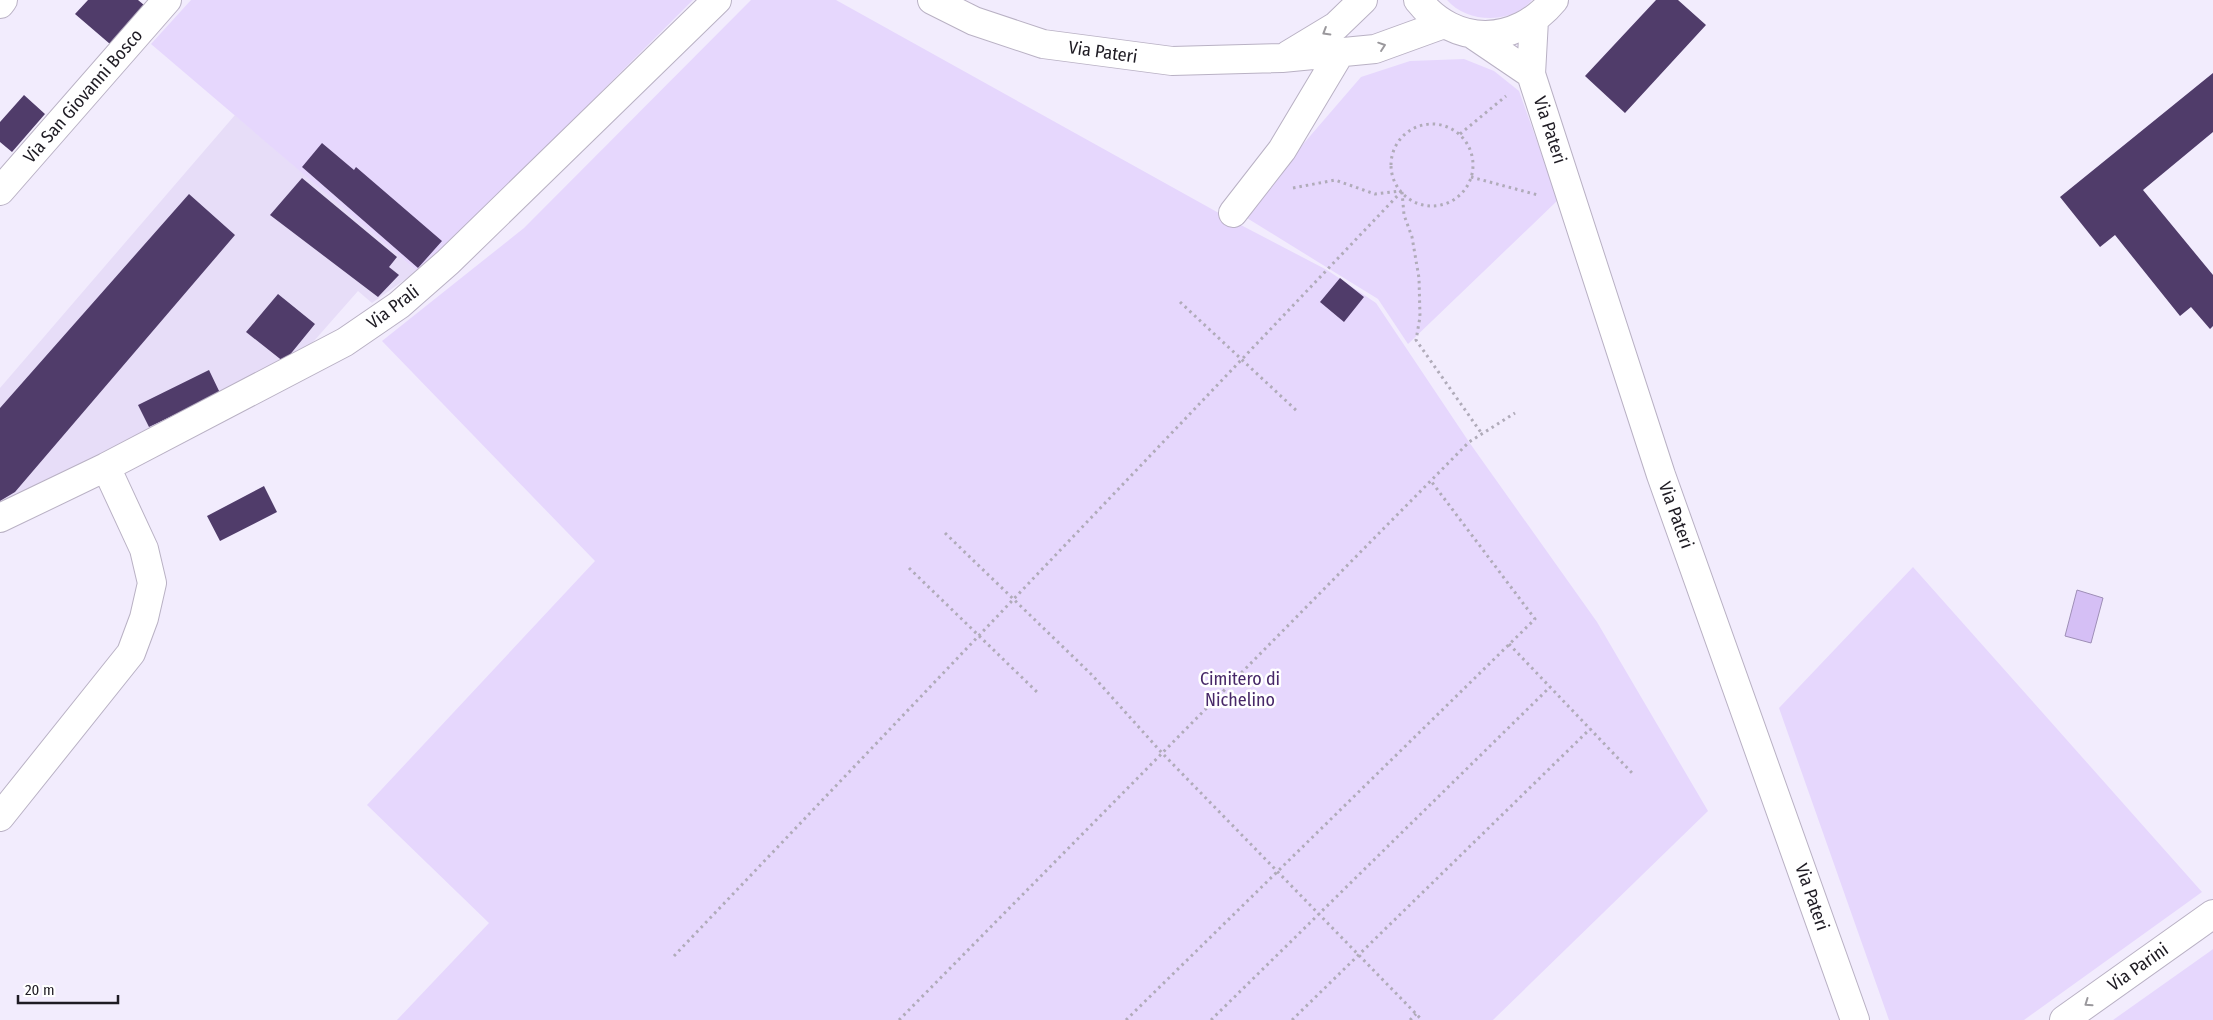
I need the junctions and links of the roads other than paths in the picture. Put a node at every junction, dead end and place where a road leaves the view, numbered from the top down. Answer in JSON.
{"nodes":[{"id":1,"x":4,"y":0,"type":"edge"},
{"id":2,"x":167,"y":0,"type":"edge"},
{"id":3,"x":717,"y":0,"type":"edge"},
{"id":4,"x":932,"y":0,"type":"edge"},
{"id":5,"x":1363,"y":0,"type":"edge"},
{"id":6,"x":1418,"y":0,"type":"edge"},
{"id":7,"x":1554,"y":0,"type":"edge"},
{"id":8,"x":0,"y":4,"type":"edge"},
{"id":9,"x":1534,"y":20,"type":"junction"},
{"id":10,"x":1444,"y":24,"type":"junction"},
{"id":11,"x":1472,"y":34,"type":"junction"},
{"id":12,"x":1340,"y":53,"type":"junction"},
{"id":13,"x":1282,"y":58,"type":"junction"},
{"id":14,"x":1531,"y":74,"type":"junction"},
{"id":15,"x":0,"y":192,"type":"edge"},
{"id":16,"x":1233,"y":213,"type":"dead end"},
{"id":17,"x":106,"y":467,"type":"junction"},
{"id":18,"x":0,"y":518,"type":"edge"},
{"id":19,"x":0,"y":817,"type":"edge"},
{"id":20,"x":2213,"y":914,"type":"edge"},
{"id":21,"x":1855,"y":1020,"type":"edge"},
{"id":22,"x":2064,"y":1020,"type":"edge"}],
"edges":[{"from":1,"to":8,"type":"street"},
{"from":2,"to":15,"type":"street","name":"Via San Giovanni Bosco"},
{"from":3,"to":17,"type":"street","name":"Via Prali"},
{"from":4,"to":13,"type":"street","name":"Via Pateri"},
{"from":5,"to":13,"type":"street","name":"Via Pateri","one_way":true},
{"from":6,"to":10,"type":"street","name":"Via Pateri"},
{"from":7,"to":9,"type":"street","name":"Via Pateri"},
{"from":9,"to":11,"type":"street","name":"Via Pateri"},
{"from":9,"to":14,"type":"street"},
{"from":10,"to":11,"type":"street","name":"Via Pateri"},
{"from":12,"to":10,"type":"street","name":"Via Pateri","one_way":true},
{"from":11,"to":14,"type":"street","name":"Via Pateri"},
{"from":12,"to":13,"type":"street","name":"Via Pateri"},
{"from":12,"to":16,"type":"street"},
{"from":14,"to":21,"type":"street","name":"Via Pateri"},
{"from":17,"to":18,"type":"street","name":"Via Prali"},
{"from":17,"to":19,"type":"street"},
{"from":20,"to":22,"type":"street","name":"Via Parini","one_way":true}]}
